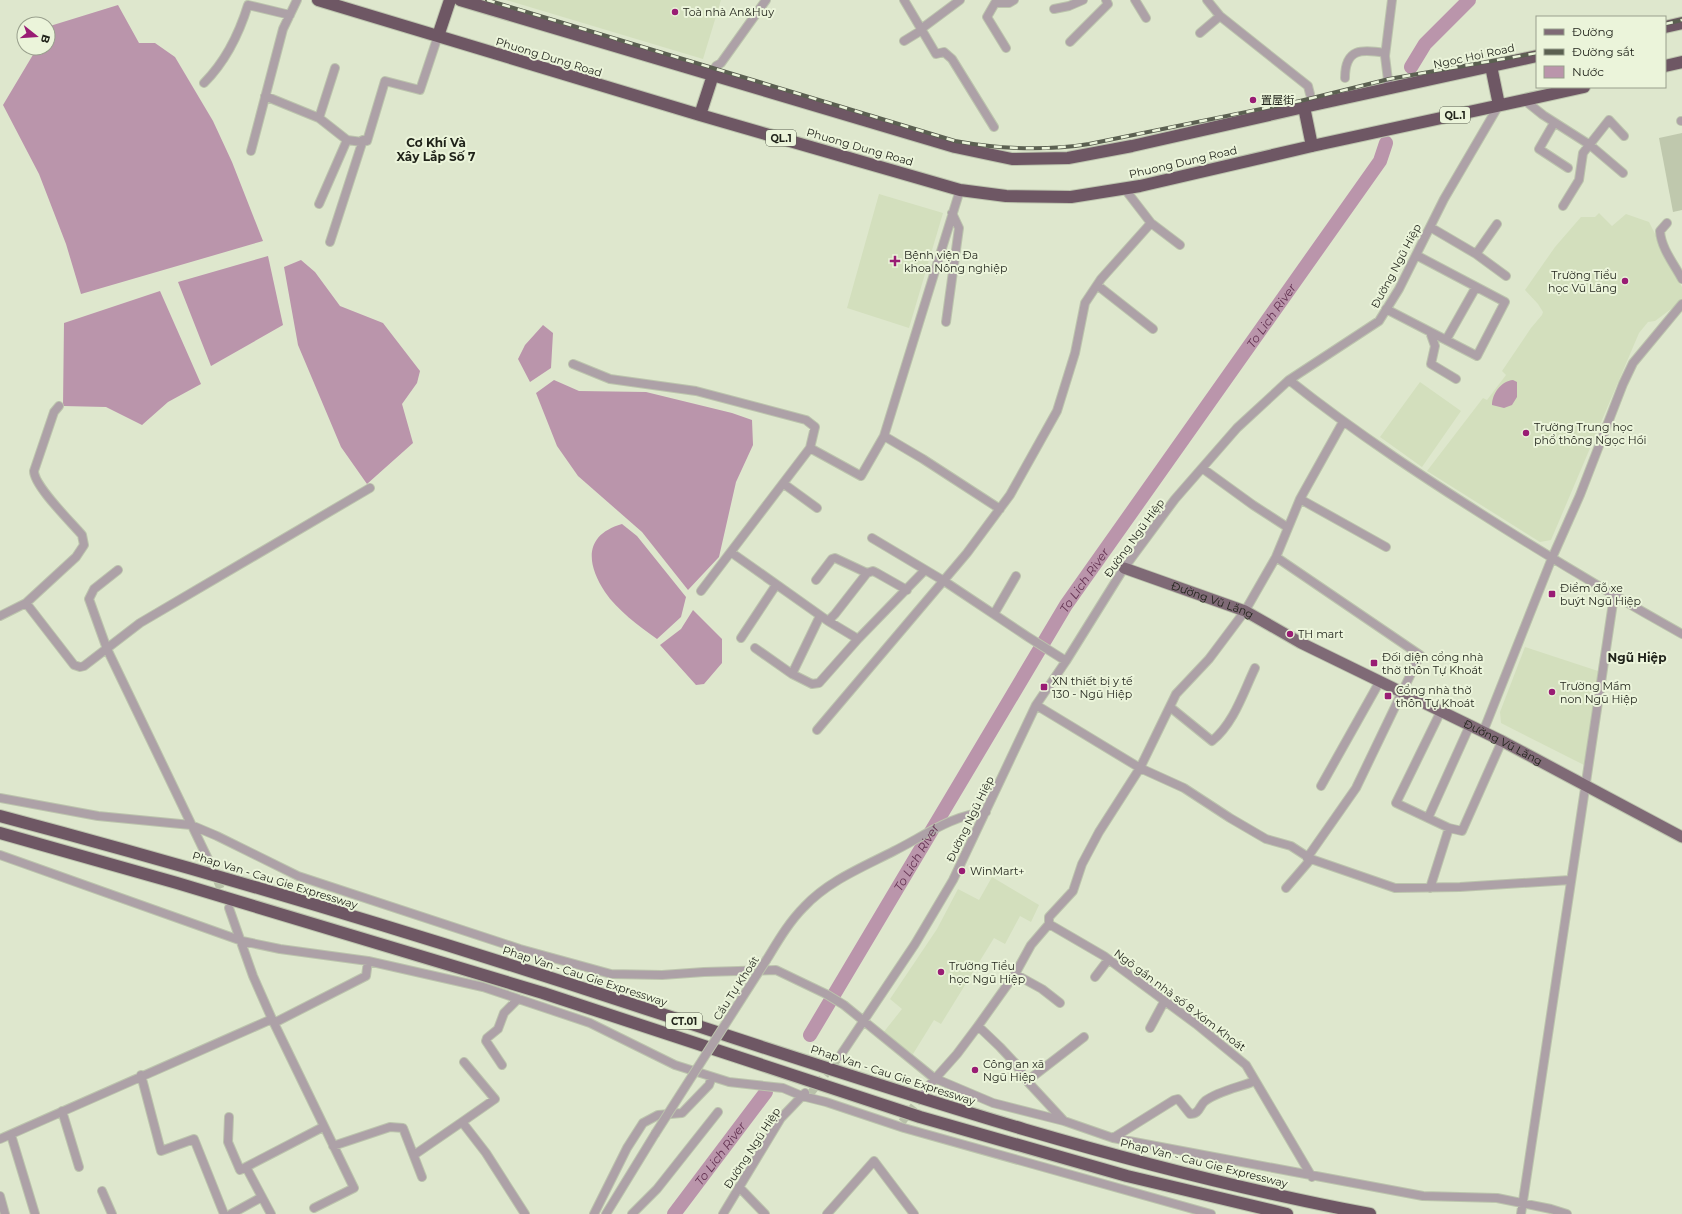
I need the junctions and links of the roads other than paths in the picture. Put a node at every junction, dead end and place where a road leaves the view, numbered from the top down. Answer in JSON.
{"nodes":[{"id":1,"x":297,"y":0,"type":"edge"},
{"id":2,"x":318,"y":0,"type":"edge"},
{"id":3,"x":450,"y":0,"type":"edge"},
{"id":4,"x":460,"y":0,"type":"edge"},
{"id":5,"x":766,"y":0,"type":"edge"},
{"id":6,"x":904,"y":0,"type":"edge"},
{"id":7,"x":960,"y":0,"type":"edge"},
{"id":8,"x":1014,"y":0,"type":"edge"},
{"id":9,"x":1083,"y":0,"type":"edge"},
{"id":10,"x":1106,"y":0,"type":"edge"},
{"id":11,"x":1135,"y":0,"type":"edge"},
{"id":12,"x":1207,"y":0,"type":"edge"},
{"id":13,"x":1392,"y":0,"type":"edge"},
{"id":14,"x":993,"y":2,"type":"edge"},
{"id":15,"x":1054,"y":8,"type":"dead end"},
{"id":16,"x":290,"y":15,"type":"junction"},
{"id":17,"x":1220,"y":16,"type":"junction"},
{"id":18,"x":1146,"y":18,"type":"dead end"},
{"id":19,"x":1682,"y":23,"type":"edge"},
{"id":20,"x":1666,"y":27,"type":"edge"},
{"id":21,"x":921,"y":29,"type":"junction"},
{"id":22,"x":1200,"y":33,"type":"dead end"},
{"id":23,"x":438,"y":36,"type":"junction"},
{"id":24,"x":904,"y":41,"type":"dead end"},
{"id":25,"x":1070,"y":42,"type":"dead end"},
{"id":26,"x":1006,"y":48,"type":"dead end"},
{"id":27,"x":1385,"y":53,"type":"junction"},
{"id":28,"x":1536,"y":56,"type":"edge"},
{"id":29,"x":1682,"y":62,"type":"edge"},
{"id":30,"x":1490,"y":66,"type":"junction"},
{"id":31,"x":1666,"y":66,"type":"edge"},
{"id":32,"x":335,"y":68,"type":"dead end"},
{"id":33,"x":713,"y":75,"type":"junction"},
{"id":34,"x":1345,"y":78,"type":"dead end"},
{"id":35,"x":204,"y":83,"type":"dead end"},
{"id":36,"x":1389,"y":88,"type":"junction"},
{"id":37,"x":1579,"y":88,"type":"edge"},
{"id":38,"x":1310,"y":94,"type":"dead end"},
{"id":39,"x":265,"y":96,"type":"junction"},
{"id":40,"x":1524,"y":100,"type":"junction"},
{"id":41,"x":1499,"y":105,"type":"junction"},
{"id":42,"x":1304,"y":107,"type":"junction"},
{"id":43,"x":700,"y":115,"type":"junction"},
{"id":44,"x":319,"y":118,"type":"junction"},
{"id":45,"x":1554,"y":123,"type":"junction"},
{"id":46,"x":994,"y":127,"type":"dead end"},
{"id":47,"x":1624,"y":136,"type":"dead end"},
{"id":48,"x":347,"y":140,"type":"junction"},
{"id":49,"x":362,"y":142,"type":"junction"},
{"id":50,"x":1589,"y":144,"type":"junction"},
{"id":51,"x":1312,"y":146,"type":"junction"},
{"id":52,"x":251,"y":151,"type":"dead end"},
{"id":53,"x":1568,"y":168,"type":"dead end"},
{"id":54,"x":1623,"y":173,"type":"dead end"},
{"id":55,"x":1124,"y":188,"type":"junction"},
{"id":56,"x":960,"y":190,"type":"junction"},
{"id":57,"x":320,"y":204,"type":"dead end"},
{"id":58,"x":1563,"y":206,"type":"dead end"},
{"id":59,"x":952,"y":213,"type":"junction"},
{"id":60,"x":1151,"y":223,"type":"junction"},
{"id":61,"x":1667,"y":223,"type":"dead end"},
{"id":62,"x":1497,"y":224,"type":"dead end"},
{"id":63,"x":1430,"y":227,"type":"junction"},
{"id":64,"x":330,"y":242,"type":"dead end"},
{"id":65,"x":1180,"y":246,"type":"dead end"},
{"id":66,"x":1476,"y":254,"type":"junction"},
{"id":67,"x":1416,"y":255,"type":"junction"},
{"id":68,"x":1506,"y":276,"type":"dead end"},
{"id":69,"x":1682,"y":279,"type":"edge"},
{"id":70,"x":1097,"y":285,"type":"junction"},
{"id":71,"x":1476,"y":287,"type":"junction"},
{"id":72,"x":1682,"y":304,"type":"edge"},
{"id":73,"x":1386,"y":309,"type":"junction"},
{"id":74,"x":946,"y":322,"type":"dead end"},
{"id":75,"x":1153,"y":329,"type":"dead end"},
{"id":76,"x":1430,"y":332,"type":"junction"},
{"id":77,"x":1446,"y":340,"type":"junction"},
{"id":78,"x":574,"y":364,"type":"dead end"},
{"id":79,"x":1289,"y":380,"type":"junction"},
{"id":80,"x":1456,"y":380,"type":"dead end"},
{"id":81,"x":59,"y":406,"type":"dead end"},
{"id":82,"x":1343,"y":422,"type":"junction"},
{"id":83,"x":884,"y":436,"type":"junction"},
{"id":84,"x":810,"y":448,"type":"junction"},
{"id":85,"x":1202,"y":468,"type":"junction"},
{"id":86,"x":784,"y":484,"type":"junction"},
{"id":87,"x":370,"y":488,"type":"dead end"},
{"id":88,"x":1300,"y":499,"type":"junction"},
{"id":89,"x":817,"y":508,"type":"dead end"},
{"id":90,"x":1000,"y":509,"type":"junction"},
{"id":91,"x":1287,"y":527,"type":"junction"},
{"id":92,"x":872,"y":538,"type":"dead end"},
{"id":93,"x":1386,"y":547,"type":"dead end"},
{"id":94,"x":732,"y":553,"type":"junction"},
{"id":95,"x":1276,"y":557,"type":"junction"},
{"id":96,"x":1552,"y":558,"type":"junction"},
{"id":97,"x":1124,"y":568,"type":"junction"},
{"id":98,"x":118,"y":570,"type":"dead end"},
{"id":99,"x":926,"y":570,"type":"junction"},
{"id":100,"x":867,"y":572,"type":"junction"},
{"id":101,"x":1016,"y":576,"type":"dead end"},
{"id":102,"x":816,"y":580,"type":"dead end"},
{"id":103,"x":944,"y":581,"type":"junction"},
{"id":104,"x":776,"y":585,"type":"junction"},
{"id":105,"x":908,"y":590,"type":"junction"},
{"id":106,"x":701,"y":591,"type":"dead end"},
{"id":107,"x":1614,"y":596,"type":"junction"},
{"id":108,"x":26,"y":603,"type":"junction"},
{"id":109,"x":1244,"y":611,"type":"junction"},
{"id":110,"x":994,"y":614,"type":"junction"},
{"id":111,"x":0,"y":616,"type":"edge"},
{"id":112,"x":824,"y":619,"type":"junction"},
{"id":113,"x":1682,"y":634,"type":"edge"},
{"id":114,"x":741,"y":638,"type":"dead end"},
{"id":115,"x":858,"y":639,"type":"junction"},
{"id":116,"x":756,"y":648,"type":"dead end"},
{"id":117,"x":107,"y":649,"type":"junction"},
{"id":118,"x":1066,"y":661,"type":"junction"},
{"id":119,"x":1255,"y":668,"type":"dead end"},
{"id":120,"x":792,"y":674,"type":"junction"},
{"id":121,"x":1380,"y":681,"type":"junction"},
{"id":122,"x":1403,"y":692,"type":"junction"},
{"id":123,"x":1036,"y":705,"type":"junction"},
{"id":124,"x":1170,"y":707,"type":"junction"},
{"id":125,"x":1441,"y":711,"type":"junction"},
{"id":126,"x":1470,"y":725,"type":"junction"},
{"id":127,"x":817,"y":730,"type":"dead end"},
{"id":128,"x":1483,"y":732,"type":"junction"},
{"id":129,"x":1502,"y":741,"type":"junction"},
{"id":130,"x":1140,"y":768,"type":"junction"},
{"id":131,"x":1321,"y":786,"type":"dead end"},
{"id":132,"x":1586,"y":787,"type":"junction"},
{"id":133,"x":0,"y":798,"type":"edge"},
{"id":134,"x":986,"y":812,"type":"junction"},
{"id":135,"x":0,"y":816,"type":"edge"},
{"id":136,"x":1428,"y":818,"type":"junction"},
{"id":137,"x":191,"y":825,"type":"junction"},
{"id":138,"x":1449,"y":828,"type":"junction"},
{"id":139,"x":0,"y":833,"type":"edge"},
{"id":140,"x":1682,"y":837,"type":"edge"},
{"id":141,"x":0,"y":855,"type":"edge"},
{"id":142,"x":1309,"y":858,"type":"junction"},
{"id":143,"x":208,"y":859,"type":"tunnel mouth"},
{"id":144,"x":1570,"y":880,"type":"junction"},
{"id":145,"x":1286,"y":888,"type":"dead end"},
{"id":146,"x":1430,"y":888,"type":"junction"},
{"id":147,"x":229,"y":908,"type":"tunnel mouth"},
{"id":148,"x":1049,"y":924,"type":"junction"},
{"id":149,"x":242,"y":941,"type":"junction"},
{"id":150,"x":1108,"y":960,"type":"junction"},
{"id":151,"x":368,"y":961,"type":"junction"},
{"id":152,"x":1015,"y":974,"type":"junction"},
{"id":153,"x":1095,"y":977,"type":"dead end"},
{"id":154,"x":518,"y":999,"type":"junction"},
{"id":155,"x":1165,"y":1000,"type":"junction"},
{"id":156,"x":1060,"y":1003,"type":"dead end"},
{"id":157,"x":863,"y":1020,"type":"junction"},
{"id":158,"x":273,"y":1021,"type":"junction"},
{"id":159,"x":978,"y":1026,"type":"junction"},
{"id":160,"x":1150,"y":1028,"type":"dead end"},
{"id":161,"x":1084,"y":1037,"type":"dead end"},
{"id":162,"x":837,"y":1055,"type":"tunnel mouth"},
{"id":163,"x":464,"y":1062,"type":"dead end"},
{"id":164,"x":502,"y":1065,"type":"dead end"},
{"id":165,"x":141,"y":1075,"type":"junction"},
{"id":166,"x":712,"y":1077,"type":"junction"},
{"id":167,"x":934,"y":1078,"type":"junction"},
{"id":168,"x":1027,"y":1081,"type":"junction"},
{"id":169,"x":1255,"y":1081,"type":"junction"},
{"id":170,"x":925,"y":1090,"type":"tunnel mouth"},
{"id":171,"x":806,"y":1094,"type":"junction"},
{"id":172,"x":62,"y":1111,"type":"junction"},
{"id":173,"x":718,"y":1112,"type":"dead end"},
{"id":174,"x":229,"y":1117,"type":"dead end"},
{"id":175,"x":1064,"y":1121,"type":"junction"},
{"id":176,"x":462,"y":1122,"type":"junction"},
{"id":177,"x":323,"y":1126,"type":"junction"},
{"id":178,"x":11,"y":1135,"type":"junction"},
{"id":179,"x":1113,"y":1138,"type":"junction"},
{"id":180,"x":0,"y":1139,"type":"edge"},
{"id":181,"x":333,"y":1146,"type":"junction"},
{"id":182,"x":414,"y":1155,"type":"junction"},
{"id":183,"x":79,"y":1167,"type":"dead end"},
{"id":184,"x":246,"y":1167,"type":"junction"},
{"id":185,"x":422,"y":1177,"type":"dead end"},
{"id":186,"x":1312,"y":1177,"type":"junction"},
{"id":187,"x":740,"y":1187,"type":"junction"},
{"id":188,"x":102,"y":1191,"type":"dead end"},
{"id":189,"x":0,"y":1196,"type":"edge"},
{"id":190,"x":262,"y":1197,"type":"junction"},
{"id":191,"x":1522,"y":1202,"type":"junction"},
{"id":192,"x":314,"y":1208,"type":"dead end"},
{"id":193,"x":5,"y":1214,"type":"edge"},
{"id":194,"x":35,"y":1214,"type":"edge"},
{"id":195,"x":112,"y":1214,"type":"edge"},
{"id":196,"x":224,"y":1214,"type":"edge"},
{"id":197,"x":231,"y":1214,"type":"edge"},
{"id":198,"x":271,"y":1214,"type":"edge"},
{"id":199,"x":525,"y":1214,"type":"edge"},
{"id":200,"x":594,"y":1214,"type":"edge"},
{"id":201,"x":606,"y":1214,"type":"edge"},
{"id":202,"x":632,"y":1214,"type":"edge"},
{"id":203,"x":723,"y":1214,"type":"edge"},
{"id":204,"x":765,"y":1214,"type":"edge"},
{"id":205,"x":827,"y":1214,"type":"edge"},
{"id":206,"x":914,"y":1214,"type":"edge"},
{"id":207,"x":1211,"y":1214,"type":"edge"},
{"id":208,"x":1287,"y":1214,"type":"edge"},
{"id":209,"x":1370,"y":1214,"type":"edge"},
{"id":210,"x":1521,"y":1214,"type":"edge"},
{"id":211,"x":1567,"y":1214,"type":"edge"}],
"edges":[{"from":1,"to":16,"type":"street"},
{"from":2,"to":23,"type":"highway","name":"Phuong Dung Road","number":"QL.1"},
{"from":3,"to":23,"type":"highway"},
{"from":4,"to":33,"type":"highway"},
{"from":5,"to":33,"type":"street"},
{"from":6,"to":21,"type":"street"},
{"from":7,"to":21,"type":"street"},
{"from":8,"to":14,"type":"street"},
{"from":9,"to":15,"type":"street"},
{"from":10,"to":25,"type":"street"},
{"from":11,"to":18,"type":"street"},
{"from":12,"to":17,"type":"street"},
{"from":13,"to":27,"type":"street"},
{"from":14,"to":26,"type":"street"},
{"from":16,"to":35,"type":"street"},
{"from":16,"to":39,"type":"street"},
{"from":17,"to":22,"type":"street"},
{"from":17,"to":38,"type":"street"},
{"from":19,"to":20,"type":"highway"},
{"from":21,"to":24,"type":"street"},
{"from":21,"to":46,"type":"street"},
{"from":23,"to":43,"type":"highway","name":"Phuong Dung Road","number":"QL.1"},
{"from":23,"to":49,"type":"street"},
{"from":27,"to":34,"type":"street"},
{"from":27,"to":36,"type":"street"},
{"from":28,"to":30,"type":"highway","name":"Ngoc Hoi Road"},
{"from":29,"to":31,"type":"highway"},
{"from":30,"to":36,"type":"highway","name":"Ngoc Hoi Road"},
{"from":30,"to":41,"type":"highway"},
{"from":32,"to":44,"type":"street"},
{"from":33,"to":42,"type":"highway"},
{"from":33,"to":43,"type":"highway"},
{"from":36,"to":42,"type":"highway"},
{"from":37,"to":40,"type":"highway","number":"QL.1"},
{"from":39,"to":44,"type":"street"},
{"from":39,"to":52,"type":"street"},
{"from":40,"to":41,"type":"highway","number":"QL.1"},
{"from":40,"to":45,"type":"street"},
{"from":41,"to":51,"type":"highway","name":"Phuong Dung Road","number":"QL.1"},
{"from":41,"to":63,"type":"street","name":"Đường Ngũ Hiệp"},
{"from":42,"to":51,"type":"highway"},
{"from":43,"to":56,"type":"highway","name":"Phuong Dung Road","number":"QL.1"},
{"from":44,"to":48,"type":"street"},
{"from":45,"to":50,"type":"street"},
{"from":45,"to":53,"type":"street"},
{"from":47,"to":50,"type":"street"},
{"from":48,"to":49,"type":"street"},
{"from":48,"to":57,"type":"street"},
{"from":49,"to":64,"type":"street"},
{"from":50,"to":54,"type":"street"},
{"from":50,"to":58,"type":"street"},
{"from":51,"to":55,"type":"highway","name":"Phuong Dung Road","number":"QL.1"},
{"from":55,"to":56,"type":"highway","name":"Phuong Dung Road","number":"QL.1"},
{"from":55,"to":60,"type":"street"},
{"from":56,"to":59,"type":"street"},
{"from":59,"to":74,"type":"street"},
{"from":59,"to":83,"type":"street"},
{"from":60,"to":65,"type":"street"},
{"from":60,"to":70,"type":"street"},
{"from":61,"to":69,"type":"street"},
{"from":62,"to":66,"type":"street"},
{"from":63,"to":66,"type":"street"},
{"from":63,"to":67,"type":"street","name":"Đường Ngũ Hiệp"},
{"from":66,"to":68,"type":"street"},
{"from":67,"to":71,"type":"street"},
{"from":67,"to":73,"type":"street","name":"Đường Ngũ Hiệp"},
{"from":70,"to":75,"type":"street"},
{"from":70,"to":90,"type":"street"},
{"from":71,"to":77,"type":"street"},
{"from":71,"to":77,"type":"street"},
{"from":72,"to":96,"type":"street"},
{"from":73,"to":76,"type":"street"},
{"from":73,"to":79,"type":"street","name":"Đường Ngũ Hiệp"},
{"from":76,"to":77,"type":"street"},
{"from":76,"to":80,"type":"street"},
{"from":78,"to":84,"type":"street"},
{"from":79,"to":82,"type":"street"},
{"from":79,"to":85,"type":"street","name":"Đường Ngũ Hiệp"},
{"from":81,"to":108,"type":"street"},
{"from":82,"to":88,"type":"street"},
{"from":82,"to":96,"type":"street"},
{"from":83,"to":84,"type":"street"},
{"from":83,"to":90,"type":"street"},
{"from":84,"to":86,"type":"street"},
{"from":85,"to":91,"type":"street"},
{"from":85,"to":97,"type":"street","name":"Đường Ngũ Hiệp"},
{"from":86,"to":89,"type":"street"},
{"from":86,"to":94,"type":"street"},
{"from":87,"to":117,"type":"street"},
{"from":88,"to":91,"type":"street"},
{"from":88,"to":93,"type":"street"},
{"from":90,"to":103,"type":"street"},
{"from":91,"to":95,"type":"street"},
{"from":92,"to":99,"type":"street"},
{"from":94,"to":104,"type":"street"},
{"from":94,"to":106,"type":"street"},
{"from":95,"to":109,"type":"street"},
{"from":95,"to":122,"type":"street"},
{"from":96,"to":107,"type":"street"},
{"from":96,"to":128,"type":"street"},
{"from":97,"to":109,"type":"main road","name":"Đường Vũ Lăng"},
{"from":97,"to":118,"type":"street","name":"Đường Ngũ Hiệp"},
{"from":98,"to":117,"type":"street"},
{"from":99,"to":103,"type":"street"},
{"from":99,"to":105,"type":"street"},
{"from":100,"to":102,"type":"street"},
{"from":100,"to":105,"type":"street"},
{"from":100,"to":112,"type":"street"},
{"from":101,"to":110,"type":"street"},
{"from":103,"to":110,"type":"street"},
{"from":103,"to":127,"type":"street"},
{"from":104,"to":112,"type":"street"},
{"from":104,"to":114,"type":"street"},
{"from":105,"to":115,"type":"street"},
{"from":107,"to":113,"type":"street"},
{"from":107,"to":132,"type":"street"},
{"from":108,"to":111,"type":"street"},
{"from":108,"to":117,"type":"street"},
{"from":109,"to":121,"type":"main road","name":"Đường Vũ Lăng"},
{"from":109,"to":124,"type":"street"},
{"from":110,"to":118,"type":"street"},
{"from":112,"to":115,"type":"street"},
{"from":112,"to":120,"type":"street"},
{"from":115,"to":120,"type":"street"},
{"from":116,"to":120,"type":"street"},
{"from":117,"to":137,"type":"street"},
{"from":118,"to":123,"type":"street","name":"Đường Ngũ Hiệp"},
{"from":119,"to":124,"type":"street"},
{"from":121,"to":122,"type":"main road","name":"Đường Vũ Lăng"},
{"from":121,"to":131,"type":"street"},
{"from":122,"to":125,"type":"main road","name":"Đường Vũ Lăng"},
{"from":122,"to":142,"type":"street"},
{"from":123,"to":130,"type":"street"},
{"from":123,"to":134,"type":"street","name":"Đường Ngũ Hiệp"},
{"from":124,"to":130,"type":"street"},
{"from":125,"to":126,"type":"main road","name":"Đường Vũ Lăng"},
{"from":125,"to":136,"type":"street"},
{"from":126,"to":128,"type":"main road","name":"Đường Vũ Lăng"},
{"from":126,"to":136,"type":"street"},
{"from":128,"to":129,"type":"main road","name":"Đường Vũ Lăng"},
{"from":129,"to":132,"type":"main road","name":"Đường Vũ Lăng"},
{"from":129,"to":138,"type":"street"},
{"from":130,"to":142,"type":"street"},
{"from":130,"to":148,"type":"street"},
{"from":132,"to":140,"type":"main road","name":"Đường Vũ Lăng"},
{"from":132,"to":144,"type":"street"},
{"from":133,"to":137,"type":"street"},
{"from":134,"to":157,"type":"street","name":"Đường Ngũ Hiệp"},
{"from":134,"to":201,"type":"street","name":"Cầu Tự Khoát","bridge":true},
{"from":135,"to":209,"type":"highway","name":"Phap Van - Cau Gie Expressway","number":"CT.01"},
{"from":136,"to":138,"type":"street"},
{"from":137,"to":143,"type":"street"},
{"from":137,"to":157,"type":"street"},
{"from":138,"to":146,"type":"street"},
{"from":139,"to":208,"type":"highway","number":"CT.01"},
{"from":141,"to":149,"type":"street"},
{"from":142,"to":145,"type":"street"},
{"from":142,"to":146,"type":"street"},
{"from":144,"to":146,"type":"street"},
{"from":144,"to":191,"type":"street"},
{"from":147,"to":149,"type":"street"},
{"from":148,"to":150,"type":"street","name":"Ngõ gần nhà số 8 Xóm Khoát"},
{"from":148,"to":152,"type":"street"},
{"from":149,"to":151,"type":"street"},
{"from":149,"to":158,"type":"street"},
{"from":150,"to":153,"type":"street"},
{"from":150,"to":155,"type":"street","name":"Ngõ gần nhà số 8 Xóm Khoát"},
{"from":151,"to":154,"type":"street"},
{"from":151,"to":158,"type":"street"},
{"from":152,"to":156,"type":"street"},
{"from":152,"to":159,"type":"street"},
{"from":154,"to":164,"type":"street"},
{"from":154,"to":166,"type":"street"},
{"from":155,"to":160,"type":"street"},
{"from":155,"to":169,"type":"street","name":"Ngõ gần nhà số 8 Xóm Khoát"},
{"from":157,"to":162,"type":"street","name":"Đường Ngũ Hiệp"},
{"from":157,"to":167,"type":"street"},
{"from":158,"to":165,"type":"street"},
{"from":158,"to":177,"type":"street"},
{"from":159,"to":167,"type":"street"},
{"from":159,"to":168,"type":"street"},
{"from":161,"to":168,"type":"street"},
{"from":163,"to":176,"type":"street"},
{"from":165,"to":172,"type":"street"},
{"from":165,"to":196,"type":"street"},
{"from":166,"to":171,"type":"street"},
{"from":166,"to":200,"type":"street"},
{"from":167,"to":170,"type":"street"},
{"from":167,"to":175,"type":"street"},
{"from":168,"to":175,"type":"street"},
{"from":169,"to":179,"type":"street"},
{"from":169,"to":186,"type":"street","name":"Ngõ gần nhà số 8 Xóm Khoát"},
{"from":171,"to":187,"type":"street","name":"Đường Ngũ Hiệp"},
{"from":171,"to":207,"type":"street"},
{"from":172,"to":178,"type":"street"},
{"from":172,"to":183,"type":"street"},
{"from":173,"to":202,"type":"street"},
{"from":174,"to":184,"type":"street"},
{"from":175,"to":179,"type":"street"},
{"from":176,"to":182,"type":"street"},
{"from":176,"to":199,"type":"street"},
{"from":177,"to":181,"type":"street"},
{"from":177,"to":184,"type":"street"},
{"from":178,"to":180,"type":"street"},
{"from":178,"to":194,"type":"street"},
{"from":179,"to":186,"type":"street"},
{"from":181,"to":182,"type":"street"},
{"from":181,"to":192,"type":"street"},
{"from":182,"to":185,"type":"street"},
{"from":184,"to":190,"type":"street"},
{"from":186,"to":191,"type":"street"},
{"from":187,"to":203,"type":"street","name":"Đường Ngũ Hiệp"},
{"from":187,"to":204,"type":"street"},
{"from":188,"to":195,"type":"street"},
{"from":189,"to":193,"type":"street"},
{"from":190,"to":197,"type":"street"},
{"from":190,"to":198,"type":"street"},
{"from":191,"to":210,"type":"street"},
{"from":191,"to":211,"type":"street"},
{"from":205,"to":206,"type":"street"}]}
